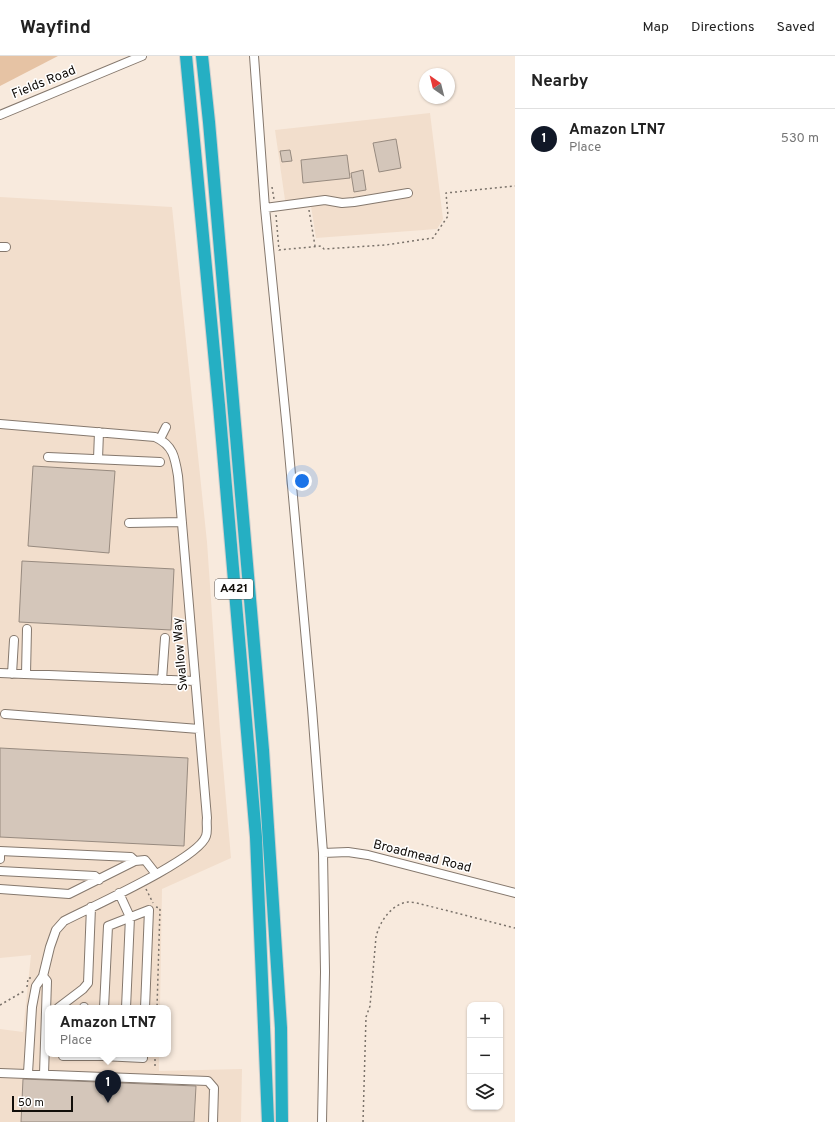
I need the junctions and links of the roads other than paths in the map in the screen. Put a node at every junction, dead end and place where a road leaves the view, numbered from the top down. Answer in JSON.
{"nodes":[{"id":1,"x":142,"y":56,"type":"edge"},
{"id":2,"x":186,"y":56,"type":"edge"},
{"id":3,"x":202,"y":56,"type":"edge"},
{"id":4,"x":254,"y":56,"type":"edge"},
{"id":5,"x":0,"y":115,"type":"edge"},
{"id":6,"x":408,"y":193,"type":"dead end"},
{"id":7,"x":265,"y":208,"type":"junction"},
{"id":8,"x":0,"y":424,"type":"edge"},
{"id":9,"x":166,"y":428,"type":"dead end"},
{"id":10,"x":99,"y":432,"type":"junction"},
{"id":11,"x":160,"y":439,"type":"junction"},
{"id":12,"x":48,"y":457,"type":"dead end"},
{"id":13,"x":98,"y":459,"type":"junction"},
{"id":14,"x":160,"y":462,"type":"dead end"},
{"id":15,"x":182,"y":522,"type":"junction"},
{"id":16,"x":128,"y":523,"type":"dead end"},
{"id":17,"x":28,"y":629,"type":"dead end"},
{"id":18,"x":165,"y":638,"type":"dead end"},
{"id":19,"x":14,"y":640,"type":"dead end"},
{"id":20,"x":0,"y":673,"type":"edge"},
{"id":21,"x":12,"y":674,"type":"junction"},
{"id":22,"x":26,"y":674,"type":"junction"},
{"id":23,"x":162,"y":680,"type":"junction"},
{"id":24,"x":195,"y":681,"type":"junction"},
{"id":25,"x":5,"y":714,"type":"dead end"},
{"id":26,"x":199,"y":729,"type":"junction"},
{"id":27,"x":323,"y":853,"type":"junction"},
{"id":28,"x":0,"y":859,"type":"edge"},
{"id":29,"x":135,"y":861,"type":"junction"},
{"id":30,"x":0,"y":871,"type":"edge"},
{"id":31,"x":156,"y":874,"type":"junction"},
{"id":32,"x":98,"y":880,"type":"junction"},
{"id":33,"x":0,"y":889,"type":"edge"},
{"id":34,"x":120,"y":893,"type":"junction"},
{"id":35,"x":515,"y":893,"type":"edge"},
{"id":36,"x":91,"y":908,"type":"junction"},
{"id":37,"x":130,"y":917,"type":"junction"},
{"id":38,"x":43,"y":976,"type":"junction"},
{"id":39,"x":47,"y":1005,"type":"edge"},
{"id":40,"x":62,"y":1005,"type":"edge"},
{"id":41,"x":104,"y":1005,"type":"edge"},
{"id":42,"x":126,"y":1005,"type":"edge"},
{"id":43,"x":145,"y":1005,"type":"edge"},
{"id":44,"x":45,"y":1055,"type":"edge"},
{"id":45,"x":134,"y":1057,"type":"edge"},
{"id":46,"x":143,"y":1057,"type":"edge"},
{"id":47,"x":0,"y":1073,"type":"edge"},
{"id":48,"x":28,"y":1074,"type":"junction"},
{"id":49,"x":44,"y":1074,"type":"junction"},
{"id":50,"x":213,"y":1122,"type":"edge"},
{"id":51,"x":268,"y":1122,"type":"edge"},
{"id":52,"x":282,"y":1122,"type":"edge"},
{"id":53,"x":322,"y":1122,"type":"edge"}],
"edges":[{"from":1,"to":5,"type":"street","name":"Fields Road"},
{"from":2,"to":51,"type":"highway","number":"A421"},
{"from":3,"to":52,"type":"highway","number":"A421"},
{"from":4,"to":7,"type":"street"},
{"from":6,"to":7,"type":"street"},
{"from":7,"to":27,"type":"street"},
{"from":8,"to":10,"type":"street"},
{"from":9,"to":11,"type":"street"},
{"from":10,"to":11,"type":"street"},
{"from":10,"to":13,"type":"street"},
{"from":11,"to":15,"type":"street","name":"Swallow Way"},
{"from":12,"to":13,"type":"street"},
{"from":13,"to":14,"type":"street"},
{"from":15,"to":16,"type":"street"},
{"from":15,"to":24,"type":"street","name":"Swallow Way"},
{"from":17,"to":22,"type":"street"},
{"from":18,"to":23,"type":"street"},
{"from":19,"to":21,"type":"street"},
{"from":20,"to":21,"type":"street"},
{"from":21,"to":22,"type":"street"},
{"from":22,"to":23,"type":"street"},
{"from":23,"to":24,"type":"street"},
{"from":24,"to":26,"type":"street","name":"Swallow Way"},
{"from":25,"to":26,"type":"street"},
{"from":26,"to":31,"type":"street","name":"Swallow Way"},
{"from":27,"to":35,"type":"street","name":"Broadmead Road"},
{"from":27,"to":53,"type":"street"},
{"from":28,"to":29,"type":"street"},
{"from":29,"to":31,"type":"street"},
{"from":29,"to":32,"type":"street"},
{"from":30,"to":32,"type":"street"},
{"from":31,"to":34,"type":"street","name":"Swallow Way"},
{"from":32,"to":33,"type":"street"},
{"from":34,"to":36,"type":"street","name":"Swallow Way"},
{"from":34,"to":37,"type":"street"},
{"from":36,"to":38,"type":"street","name":"Swallow Way"},
{"from":36,"to":40,"type":"street"},
{"from":37,"to":41,"type":"street"},
{"from":37,"to":42,"type":"street"},
{"from":37,"to":43,"type":"street"},
{"from":38,"to":39,"type":"street"},
{"from":38,"to":48,"type":"street"},
{"from":44,"to":49,"type":"street"},
{"from":45,"to":46,"type":"street"},
{"from":47,"to":48,"type":"street"},
{"from":48,"to":49,"type":"street"},
{"from":49,"to":50,"type":"street"}]}
